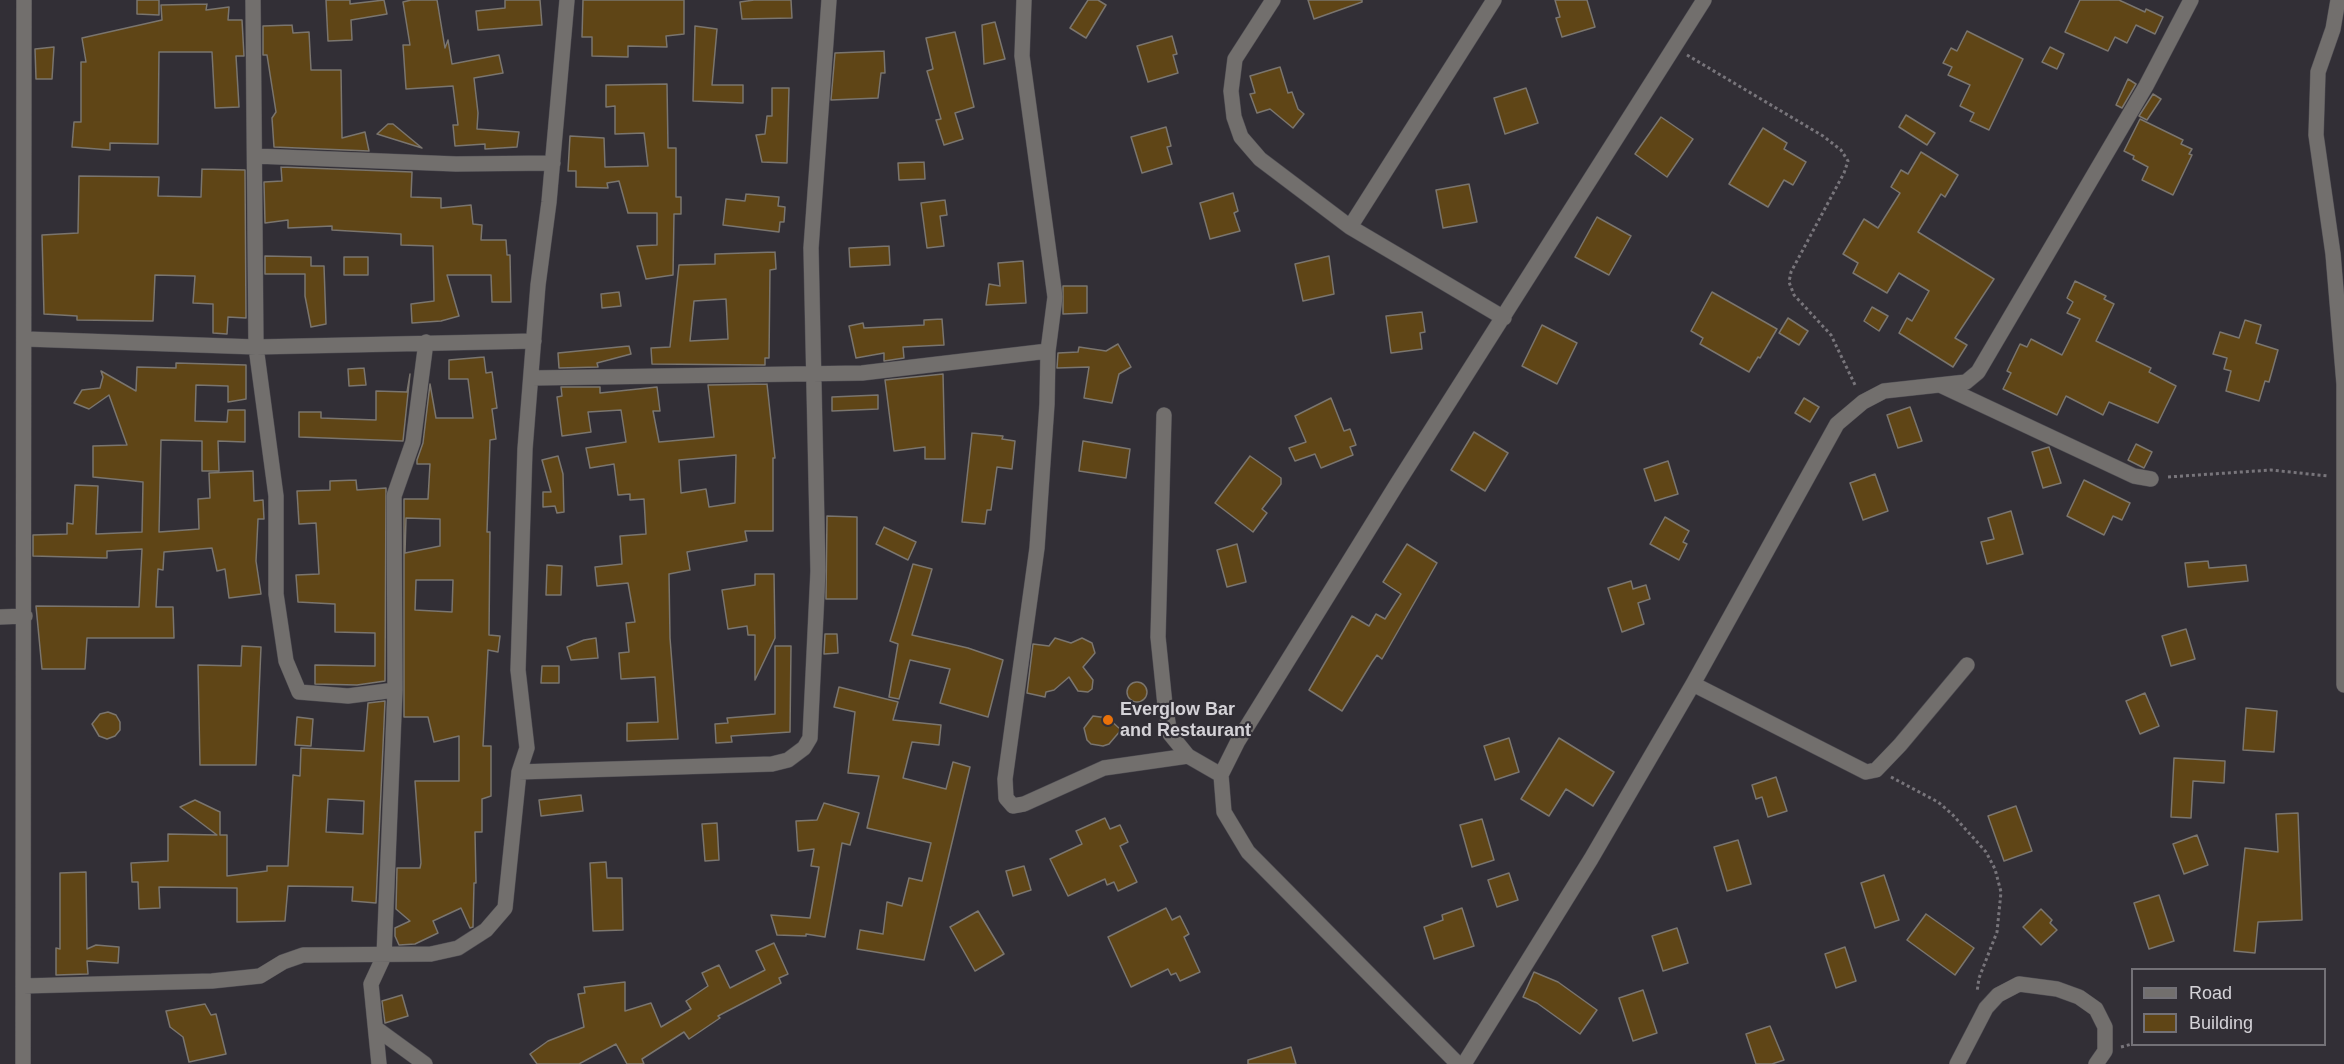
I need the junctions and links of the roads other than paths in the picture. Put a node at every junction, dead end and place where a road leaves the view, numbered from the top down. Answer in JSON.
{"nodes":[{"id":1,"x":24,"y":0,"type":"edge"},
{"id":2,"x":253,"y":0,"type":"edge"},
{"id":3,"x":567,"y":0,"type":"edge"},
{"id":4,"x":829,"y":0,"type":"edge"},
{"id":5,"x":1024,"y":0,"type":"edge"},
{"id":6,"x":1273,"y":0,"type":"edge"},
{"id":7,"x":1494,"y":0,"type":"edge"},
{"id":8,"x":1704,"y":0,"type":"edge"},
{"id":9,"x":2191,"y":0,"type":"edge"},
{"id":10,"x":2338,"y":0,"type":"edge"},
{"id":11,"x":255,"y":156,"type":"junction"},
{"id":12,"x":553,"y":163,"type":"junction"},
{"id":13,"x":1350,"y":226,"type":"junction"},
{"id":14,"x":1504,"y":318,"type":"junction"},
{"id":15,"x":26,"y":339,"type":"junction"},
{"id":16,"x":534,"y":341,"type":"junction"},
{"id":17,"x":426,"y":342,"type":"junction"},
{"id":18,"x":256,"y":347,"type":"junction"},
{"id":19,"x":1048,"y":351,"type":"junction"},
{"id":20,"x":812,"y":375,"type":"junction"},
{"id":21,"x":532,"y":378,"type":"junction"},
{"id":22,"x":2344,"y":383,"type":"edge"},
{"id":23,"x":1942,"y":386,"type":"junction"},
{"id":24,"x":1164,"y":415,"type":"dead end"},
{"id":25,"x":2344,"y":479,"type":"edge"},
{"id":26,"x":2151,"y":480,"type":"road end"},
{"id":27,"x":25,"y":616,"type":"junction"},
{"id":28,"x":0,"y":617,"type":"edge"},
{"id":29,"x":1967,"y":665,"type":"dead end"},
{"id":30,"x":1693,"y":684,"type":"junction"},
{"id":31,"x":2344,"y":685,"type":"edge"},
{"id":32,"x":395,"y":690,"type":"junction"},
{"id":33,"x":1188,"y":756,"type":"junction"},
{"id":34,"x":519,"y":772,"type":"junction"},
{"id":35,"x":1221,"y":775,"type":"junction"},
{"id":36,"x":384,"y":956,"type":"junction"},
{"id":37,"x":23,"y":986,"type":"junction"},
{"id":38,"x":377,"y":1029,"type":"junction"},
{"id":39,"x":23,"y":1064,"type":"edge"},
{"id":40,"x":379,"y":1064,"type":"edge"},
{"id":41,"x":425,"y":1064,"type":"edge"},
{"id":42,"x":1458,"y":1064,"type":"edge"},
{"id":43,"x":1464,"y":1064,"type":"edge"},
{"id":44,"x":1957,"y":1064,"type":"edge"},
{"id":45,"x":2096,"y":1064,"type":"edge"}],
"edges":[{"from":1,"to":15,"type":"street"},
{"from":2,"to":11,"type":"street"},
{"from":3,"to":12,"type":"street"},
{"from":4,"to":20,"type":"street"},
{"from":5,"to":19,"type":"street"},
{"from":6,"to":13,"type":"street"},
{"from":7,"to":13,"type":"street"},
{"from":8,"to":14,"type":"street"},
{"from":9,"to":23,"type":"street"},
{"from":10,"to":22,"type":"street"},
{"from":11,"to":12,"type":"street"},
{"from":11,"to":18,"type":"street"},
{"from":12,"to":16,"type":"street"},
{"from":13,"to":14,"type":"street"},
{"from":14,"to":35,"type":"street"},
{"from":15,"to":18,"type":"street"},
{"from":15,"to":27,"type":"street"},
{"from":16,"to":17,"type":"street"},
{"from":16,"to":21,"type":"street"},
{"from":17,"to":18,"type":"street"},
{"from":17,"to":32,"type":"street"},
{"from":18,"to":32,"type":"street"},
{"from":19,"to":20,"type":"street"},
{"from":19,"to":33,"type":"street"},
{"from":20,"to":21,"type":"street"},
{"from":20,"to":34,"type":"street"},
{"from":21,"to":34,"type":"street"},
{"from":22,"to":25,"type":"street"},
{"from":23,"to":26,"type":"street"},
{"from":23,"to":30,"type":"street"},
{"from":24,"to":33,"type":"street"},
{"from":25,"to":31,"type":"street"},
{"from":27,"to":28,"type":"street"},
{"from":27,"to":37,"type":"street"},
{"from":29,"to":30,"type":"street"},
{"from":30,"to":43,"type":"street"},
{"from":32,"to":36,"type":"street"},
{"from":33,"to":35,"type":"street"},
{"from":34,"to":36,"type":"street"},
{"from":35,"to":42,"type":"street"},
{"from":36,"to":37,"type":"street"},
{"from":36,"to":38,"type":"street"},
{"from":37,"to":39,"type":"street"},
{"from":38,"to":40,"type":"street"},
{"from":38,"to":41,"type":"street"},
{"from":44,"to":45,"type":"street"}]}
